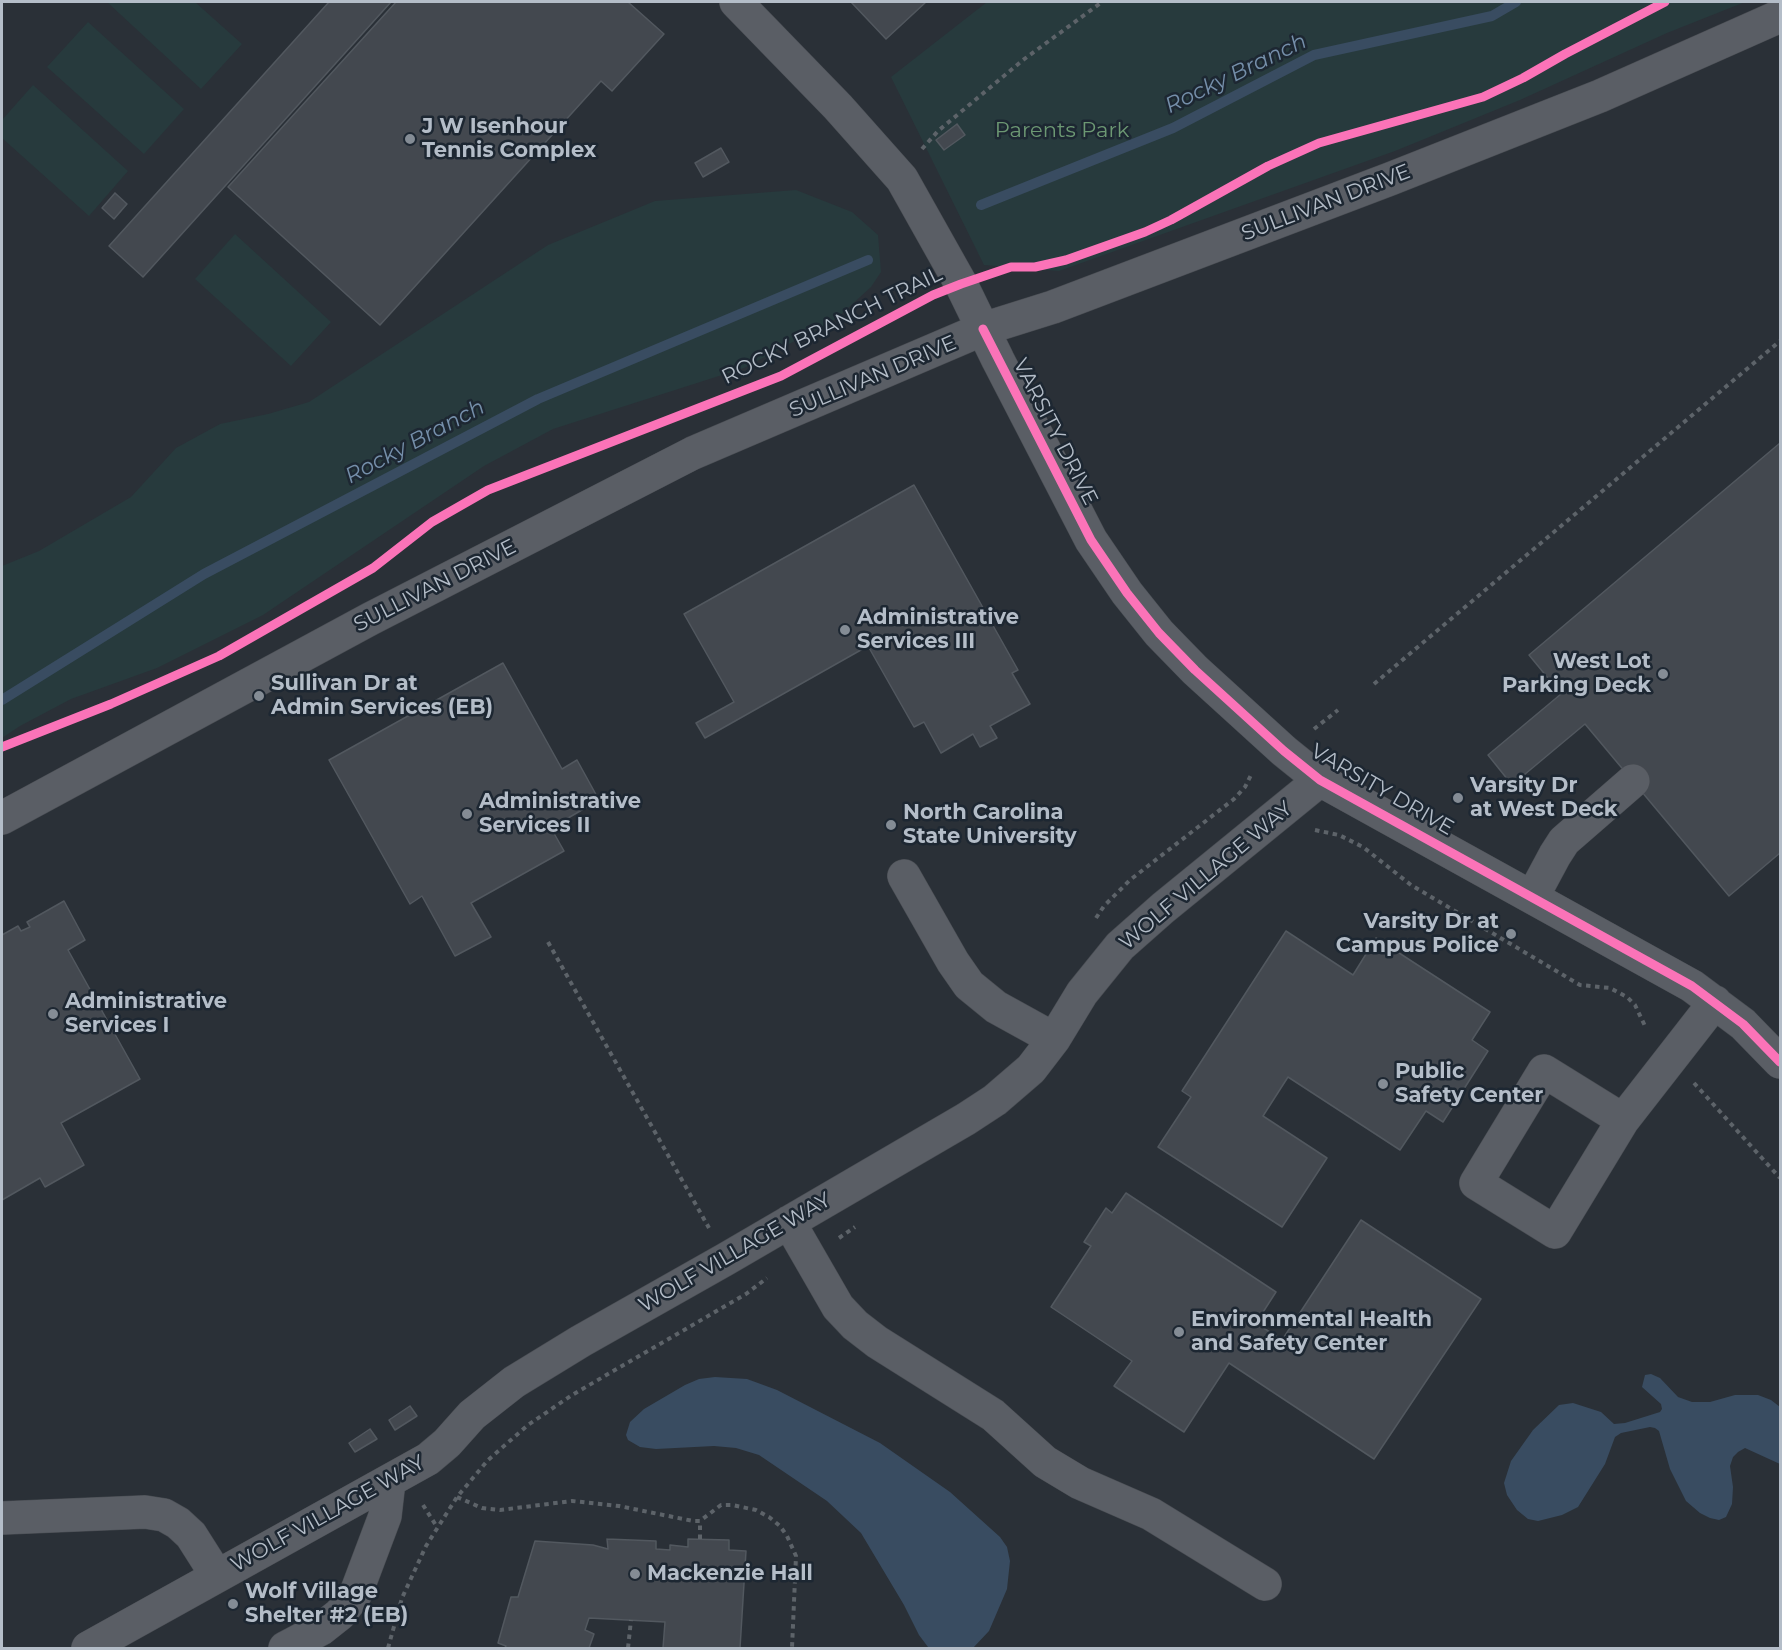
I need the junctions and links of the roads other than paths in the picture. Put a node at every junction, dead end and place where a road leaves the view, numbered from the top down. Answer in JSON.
{"nodes":[{"id":1,"x":736,"y":2,"type":"edge"},
{"id":2,"x":1780,"y":16,"type":"edge"},
{"id":3,"x":983,"y":330,"type":"junction"},
{"id":4,"x":1320,"y":780,"type":"junction"},
{"id":5,"x":1633,"y":781,"type":"dead end"},
{"id":6,"x":2,"y":818,"type":"edge"},
{"id":7,"x":904,"y":876,"type":"dead end"},
{"id":8,"x":1533,"y":896,"type":"junction"},
{"id":9,"x":1715,"y":1002,"type":"junction"},
{"id":10,"x":1054,"y":1039,"type":"junction"},
{"id":11,"x":1780,"y":1062,"type":"edge"},
{"id":12,"x":1623,"y":1120,"type":"junction"},
{"id":13,"x":789,"y":1222,"type":"junction"},
{"id":14,"x":389,"y":1481,"type":"junction"},
{"id":15,"x":2,"y":1518,"type":"edge"},
{"id":16,"x":217,"y":1576,"type":"junction"},
{"id":17,"x":1265,"y":1584,"type":"dead end"},
{"id":18,"x":88,"y":1648,"type":"edge"},
{"id":19,"x":285,"y":1648,"type":"edge"}],
"edges":[{"from":1,"to":3,"type":"street","name":"VARSITY DRIVE"},
{"from":2,"to":3,"type":"street","name":"SULLIVAN DRIVE"},
{"from":3,"to":4,"type":"street","name":"VARSITY DRIVE"},
{"from":3,"to":6,"type":"street","name":"SULLIVAN DRIVE"},
{"from":4,"to":8,"type":"street","name":"VARSITY DRIVE"},
{"from":4,"to":10,"type":"street","name":"WOLF VILLAGE WAY"},
{"from":5,"to":8,"type":"street"},
{"from":7,"to":10,"type":"street"},
{"from":8,"to":9,"type":"street","name":"VARSITY DRIVE"},
{"from":9,"to":11,"type":"street","name":"VARSITY DRIVE"},
{"from":9,"to":12,"type":"street"},
{"from":10,"to":13,"type":"street","name":"WOLF VILLAGE WAY"},
{"from":12,"to":12,"type":"street"},
{"from":13,"to":14,"type":"street","name":"WOLF VILLAGE WAY"},
{"from":13,"to":17,"type":"street"},
{"from":14,"to":16,"type":"street","name":"WOLF VILLAGE WAY"},
{"from":14,"to":19,"type":"street"},
{"from":15,"to":16,"type":"street"},
{"from":16,"to":18,"type":"street","name":"WOLF VILLAGE WAY"}]}
